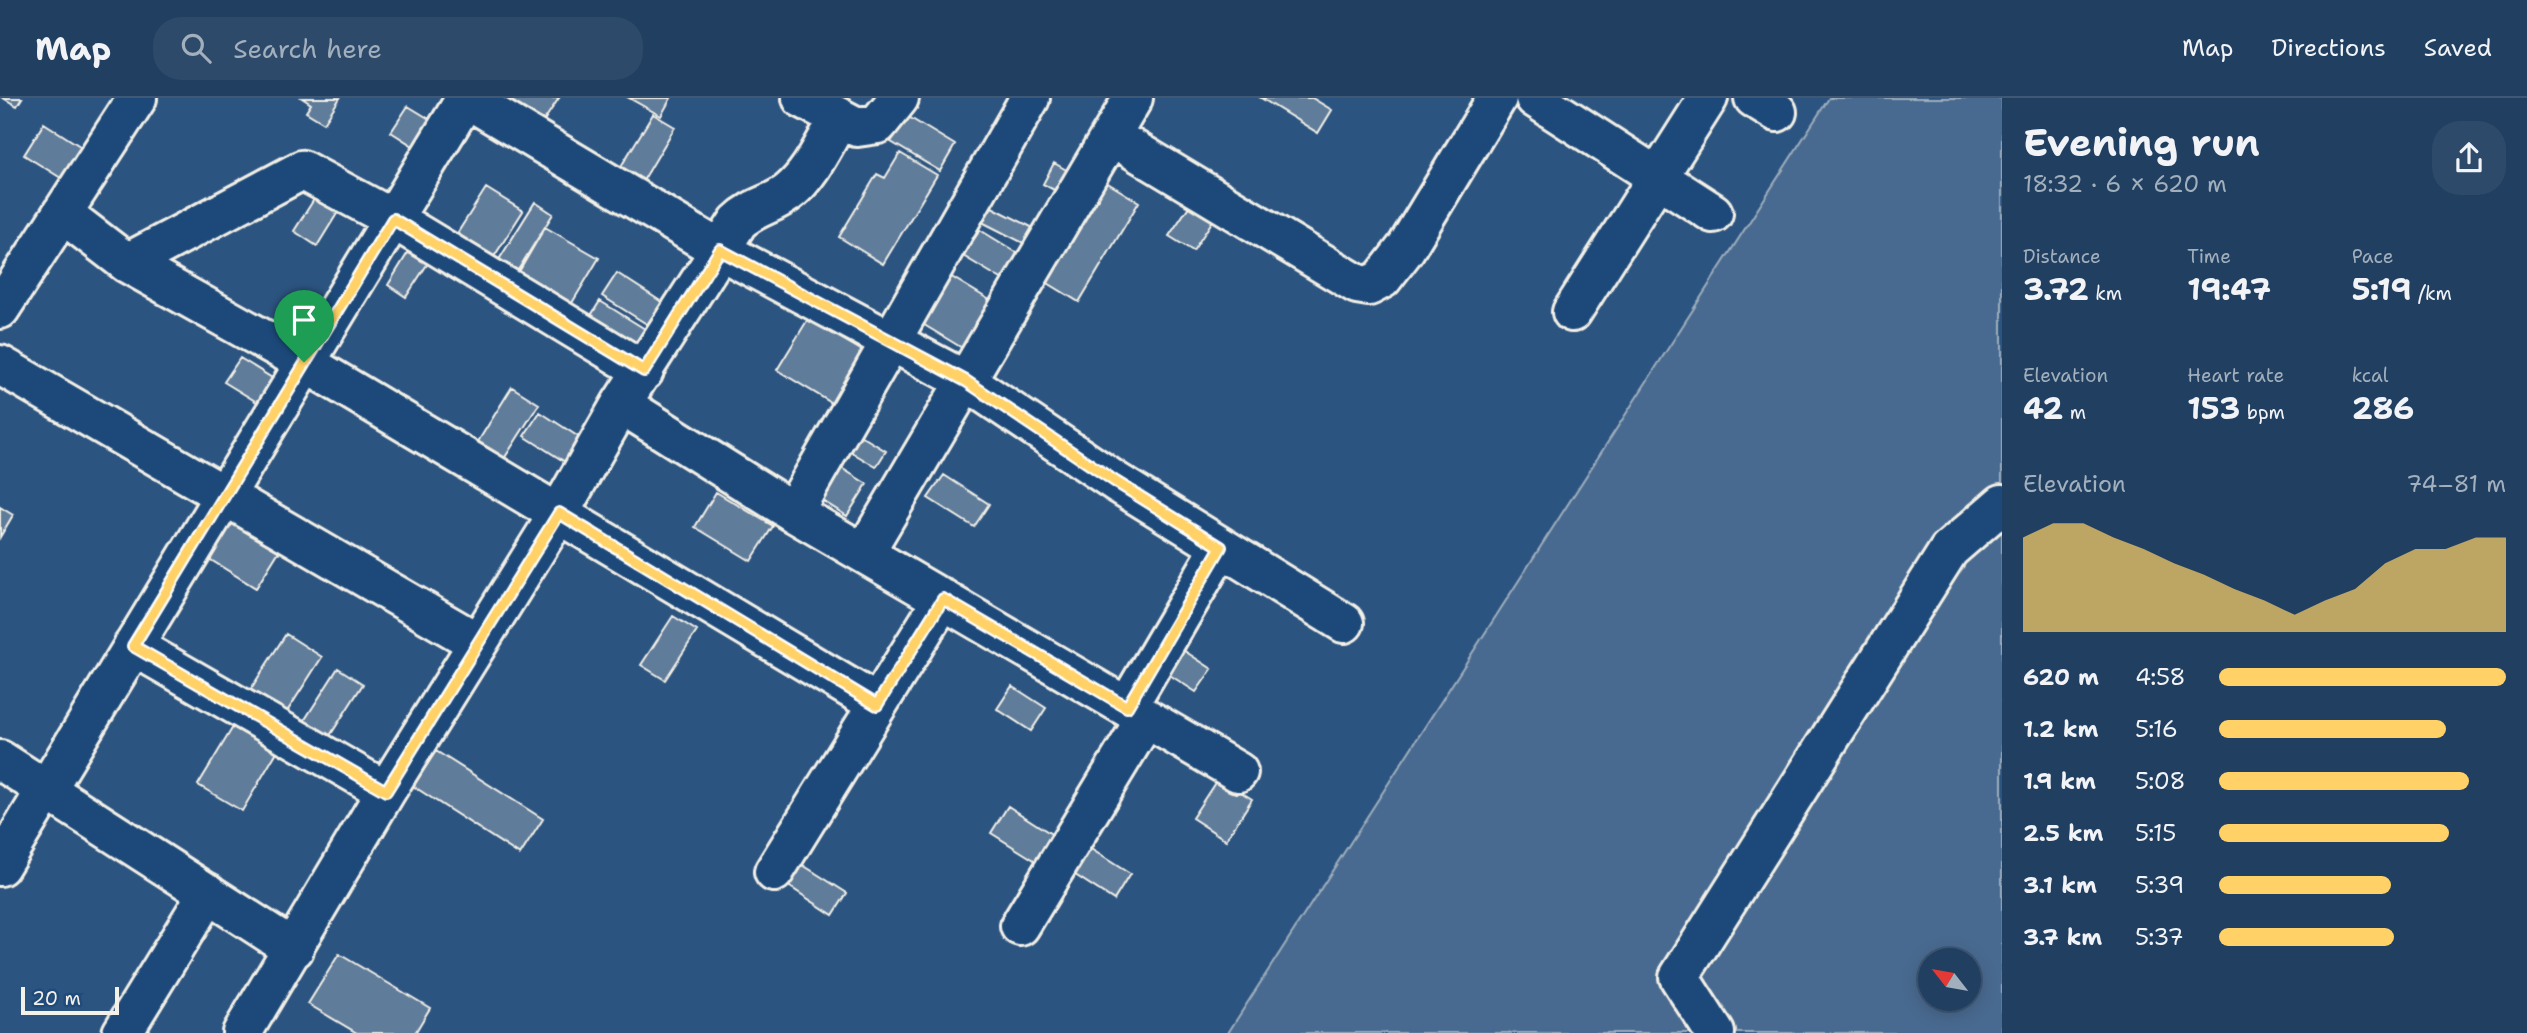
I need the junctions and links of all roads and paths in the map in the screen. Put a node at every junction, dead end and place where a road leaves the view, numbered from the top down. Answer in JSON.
{"nodes":[{"id":1,"x":137,"y":98,"type":"edge"},
{"id":2,"x":802,"y":98,"type":"edge"},
{"id":3,"x":1030,"y":98,"type":"edge"},
{"id":4,"x":1133,"y":98,"type":"edge"},
{"id":5,"x":1497,"y":98,"type":"edge"},
{"id":6,"x":1535,"y":98,"type":"edge"},
{"id":7,"x":1708,"y":98,"type":"edge"},
{"id":8,"x":888,"y":111,"type":"edge"},
{"id":9,"x":840,"y":118,"type":"junction"},
{"id":10,"x":1111,"y":136,"type":"junction"},
{"id":11,"x":1657,"y":177,"type":"junction"},
{"id":12,"x":1713,"y":213,"type":"dead end"},
{"id":13,"x":62,"y":214,"type":"junction"},
{"id":14,"x":393,"y":219,"type":"junction"},
{"id":15,"x":720,"y":250,"type":"junction"},
{"id":16,"x":127,"y":263,"type":"junction"},
{"id":17,"x":0,"y":309,"type":"edge"},
{"id":18,"x":1573,"y":312,"type":"dead end"},
{"id":19,"x":891,"y":341,"type":"junction"},
{"id":20,"x":304,"y":362,"type":"junction"},
{"id":21,"x":0,"y":365,"type":"edge"},
{"id":22,"x":644,"y":371,"type":"junction"},
{"id":23,"x":966,"y":381,"type":"junction"},
{"id":24,"x":621,"y":404,"type":"junction"},
{"id":25,"x":225,"y":494,"type":"junction"},
{"id":26,"x":2002,"y":504,"type":"edge"},
{"id":27,"x":793,"y":512,"type":"junction"},
{"id":28,"x":559,"y":513,"type":"junction"},
{"id":29,"x":1221,"y":547,"type":"junction"},
{"id":30,"x":864,"y":553,"type":"junction"},
{"id":31,"x":943,"y":599,"type":"junction"},
{"id":32,"x":1344,"y":623,"type":"dead end"},
{"id":33,"x":478,"y":643,"type":"junction"},
{"id":34,"x":133,"y":646,"type":"junction"},
{"id":35,"x":877,"y":705,"type":"junction"},
{"id":36,"x":1137,"y":712,"type":"junction"},
{"id":37,"x":0,"y":760,"type":"edge"},
{"id":38,"x":1238,"y":772,"type":"dead end"},
{"id":39,"x":47,"y":790,"type":"junction"},
{"id":40,"x":386,"y":791,"type":"junction"},
{"id":41,"x":0,"y":866,"type":"edge"},
{"id":42,"x":774,"y":872,"type":"dead end"},
{"id":43,"x":208,"y":893,"type":"junction"},
{"id":44,"x":1020,"y":926,"type":"dead end"},
{"id":45,"x":294,"y":949,"type":"junction"},
{"id":46,"x":122,"y":1033,"type":"edge"},
{"id":47,"x":242,"y":1033,"type":"edge"},
{"id":48,"x":1715,"y":1033,"type":"edge"}],
"edges":[{"from":1,"to":13,"type":"street"},
{"from":2,"to":9,"type":"street"},
{"from":3,"to":19,"type":"street"},
{"from":4,"to":10,"type":"street"},
{"from":5,"to":10,"type":"street"},
{"from":6,"to":11,"type":"street"},
{"from":7,"to":11,"type":"street"},
{"from":8,"to":9,"type":"street"},
{"from":9,"to":15,"type":"street"},
{"from":10,"to":23,"type":"street"},
{"from":11,"to":12,"type":"street"},
{"from":11,"to":18,"type":"street"},
{"from":13,"to":16,"type":"street"},
{"from":13,"to":17,"type":"street"},
{"from":14,"to":15,"type":"street"},
{"from":14,"to":16,"type":"street"},
{"from":14,"to":20,"type":"street"},
{"from":14,"to":22,"type":"street"},
{"from":15,"to":19,"type":"street"},
{"from":15,"to":22,"type":"street"},
{"from":16,"to":20,"type":"street"},
{"from":19,"to":23,"type":"street"},
{"from":19,"to":27,"type":"street"},
{"from":20,"to":25,"type":"street"},
{"from":20,"to":28,"type":"street"},
{"from":21,"to":25,"type":"street"},
{"from":22,"to":24,"type":"street"},
{"from":23,"to":29,"type":"street"},
{"from":23,"to":30,"type":"street"},
{"from":24,"to":27,"type":"street"},
{"from":24,"to":28,"type":"street"},
{"from":25,"to":33,"type":"street"},
{"from":25,"to":34,"type":"street"},
{"from":26,"to":48,"type":"street"},
{"from":27,"to":30,"type":"street"},
{"from":28,"to":33,"type":"street"},
{"from":28,"to":35,"type":"street"},
{"from":29,"to":32,"type":"street"},
{"from":29,"to":36,"type":"street"},
{"from":30,"to":31,"type":"street"},
{"from":31,"to":35,"type":"street"},
{"from":31,"to":36,"type":"street"},
{"from":33,"to":40,"type":"street"},
{"from":34,"to":39,"type":"street"},
{"from":34,"to":40,"type":"street"},
{"from":35,"to":42,"type":"street"},
{"from":36,"to":38,"type":"street"},
{"from":36,"to":44,"type":"street"},
{"from":37,"to":39,"type":"street"},
{"from":39,"to":41,"type":"street"},
{"from":39,"to":43,"type":"street"},
{"from":40,"to":45,"type":"street"},
{"from":43,"to":45,"type":"street"},
{"from":43,"to":46,"type":"street"},
{"from":45,"to":47,"type":"street"}]}
